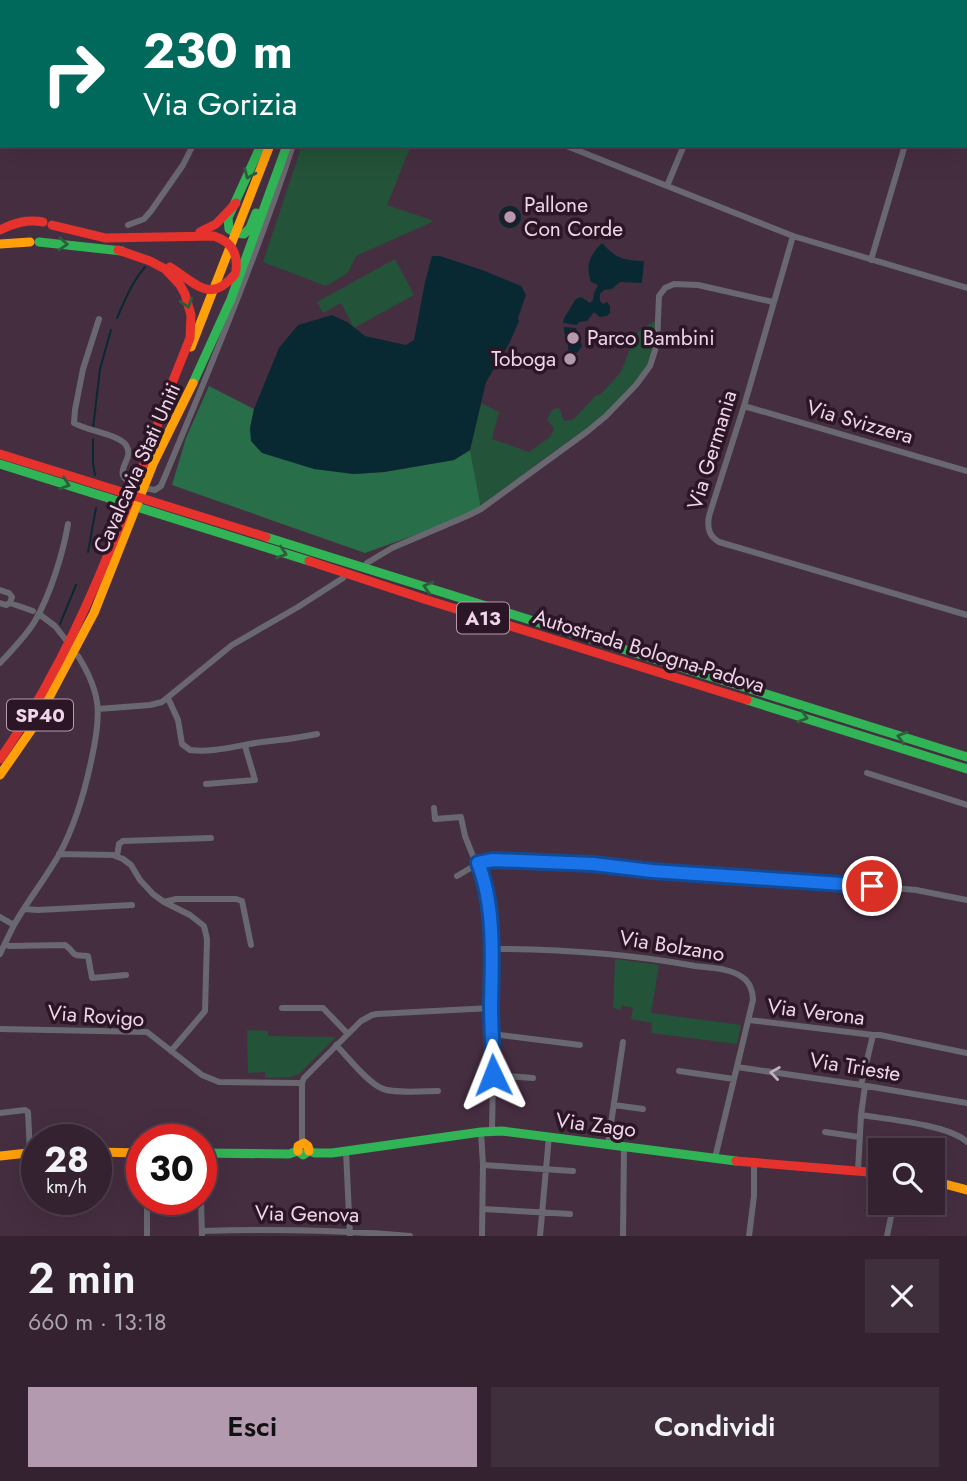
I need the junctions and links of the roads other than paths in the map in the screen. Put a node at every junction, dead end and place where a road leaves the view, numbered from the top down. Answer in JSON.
{"nodes":[{"id":1,"x":192,"y":147,"type":"edge"},
{"id":2,"x":260,"y":147,"type":"edge"},
{"id":3,"x":270,"y":147,"type":"edge"},
{"id":4,"x":284,"y":147,"type":"edge"},
{"id":5,"x":284,"y":147,"type":"edge"},
{"id":6,"x":292,"y":147,"type":"edge"},
{"id":7,"x":569,"y":147,"type":"edge"},
{"id":8,"x":683,"y":147,"type":"edge"},
{"id":9,"x":904,"y":147,"type":"edge"},
{"id":10,"x":267,"y":185,"type":"junction"},
{"id":11,"x":667,"y":186,"type":"junction"},
{"id":12,"x":236,"y":203,"type":"junction"},
{"id":13,"x":128,"y":225,"type":"dead end"},
{"id":14,"x":0,"y":230,"type":"edge"},
{"id":15,"x":793,"y":236,"type":"junction"},
{"id":16,"x":177,"y":237,"type":"junction"},
{"id":17,"x":0,"y":243,"type":"edge"},
{"id":18,"x":118,"y":250,"type":"junction"},
{"id":19,"x":871,"y":260,"type":"junction"},
{"id":20,"x":235,"y":272,"type":"junction"},
{"id":21,"x":967,"y":288,"type":"edge"},
{"id":22,"x":772,"y":302,"type":"junction"},
{"id":23,"x":99,"y":319,"type":"dead end"},
{"id":24,"x":744,"y":406,"type":"junction"},
{"id":25,"x":154,"y":439,"type":"junction"},
{"id":26,"x":0,"y":448,"type":"edge"},
{"id":27,"x":0,"y":454,"type":"edge"},
{"id":28,"x":0,"y":464,"type":"edge"},
{"id":29,"x":153,"y":464,"type":"junction"},
{"id":30,"x":967,"y":471,"type":"edge"},
{"id":31,"x":142,"y":483,"type":"junction"},
{"id":32,"x":200,"y":516,"type":"junction"},
{"id":33,"x":68,"y":524,"type":"dead end"},
{"id":34,"x":367,"y":564,"type":"dead end"},
{"id":35,"x":343,"y":578,"type":"dead end"},
{"id":36,"x":0,"y":590,"type":"edge"},
{"id":37,"x":0,"y":603,"type":"edge"},
{"id":38,"x":10,"y":603,"type":"junction"},
{"id":39,"x":36,"y":612,"type":"junction"},
{"id":40,"x":967,"y":615,"type":"edge"},
{"id":41,"x":72,"y":648,"type":"junction"},
{"id":42,"x":0,"y":663,"type":"edge"},
{"id":43,"x":168,"y":698,"type":"junction"},
{"id":44,"x":98,"y":709,"type":"junction"},
{"id":45,"x":317,"y":734,"type":"dead end"},
{"id":46,"x":245,"y":746,"type":"junction"},
{"id":47,"x":967,"y":757,"type":"edge"},
{"id":48,"x":0,"y":759,"type":"edge"},
{"id":49,"x":967,"y":769,"type":"edge"},
{"id":50,"x":867,"y":773,"type":"dead end"},
{"id":51,"x":0,"y":775,"type":"edge"},
{"id":52,"x":206,"y":784,"type":"dead end"},
{"id":53,"x":967,"y":805,"type":"edge"},
{"id":54,"x":434,"y":808,"type":"dead end"},
{"id":55,"x":211,"y":838,"type":"dead end"},
{"id":56,"x":59,"y":854,"type":"junction"},
{"id":57,"x":117,"y":856,"type":"junction"},
{"id":58,"x":478,"y":863,"type":"junction"},
{"id":59,"x":457,"y":876,"type":"dead end"},
{"id":60,"x":967,"y":900,"type":"edge"},
{"id":61,"x":164,"y":902,"type":"junction"},
{"id":62,"x":132,"y":905,"type":"dead end"},
{"id":63,"x":24,"y":909,"type":"junction"},
{"id":64,"x":0,"y":917,"type":"edge"},
{"id":65,"x":14,"y":925,"type":"junction"},
{"id":66,"x":5,"y":944,"type":"junction"},
{"id":67,"x":251,"y":945,"type":"dead end"},
{"id":68,"x":492,"y":949,"type":"junction"},
{"id":69,"x":0,"y":954,"type":"edge"},
{"id":70,"x":126,"y":975,"type":"dead end"},
{"id":71,"x":282,"y":1008,"type":"dead end"},
{"id":72,"x":491,"y":1008,"type":"junction"},
{"id":73,"x":749,"y":1020,"type":"junction"},
{"id":74,"x":0,"y":1029,"type":"edge"},
{"id":75,"x":347,"y":1033,"type":"junction"},
{"id":76,"x":492,"y":1034,"type":"junction"},
{"id":77,"x":873,"y":1035,"type":"junction"},
{"id":78,"x":623,"y":1042,"type":"dead end"},
{"id":79,"x":336,"y":1045,"type":"junction"},
{"id":80,"x":580,"y":1045,"type":"dead end"},
{"id":81,"x":171,"y":1051,"type":"junction"},
{"id":82,"x":967,"y":1054,"type":"edge"},
{"id":83,"x":737,"y":1068,"type":"junction"},
{"id":84,"x":679,"y":1071,"type":"dead end"},
{"id":85,"x":493,"y":1075,"type":"junction"},
{"id":86,"x":533,"y":1078,"type":"dead end"},
{"id":87,"x":734,"y":1079,"type":"junction"},
{"id":88,"x":302,"y":1083,"type":"junction"},
{"id":89,"x":863,"y":1085,"type":"junction"},
{"id":90,"x":438,"y":1091,"type":"dead end"},
{"id":91,"x":967,"y":1103,"type":"edge"},
{"id":92,"x":614,"y":1105,"type":"junction"},
{"id":93,"x":643,"y":1109,"type":"dead end"},
{"id":94,"x":0,"y":1113,"type":"edge"},
{"id":95,"x":861,"y":1115,"type":"junction"},
{"id":96,"x":29,"y":1124,"type":"edge"},
{"id":97,"x":492,"y":1131,"type":"junction"},
{"id":98,"x":481,"y":1132,"type":"junction"},
{"id":99,"x":825,"y":1132,"type":"dead end"},
{"id":100,"x":549,"y":1136,"type":"junction"},
{"id":101,"x":859,"y":1137,"type":"junction"},
{"id":102,"x":967,"y":1142,"type":"edge"},
{"id":103,"x":608,"y":1144,"type":"junction"},
{"id":104,"x":624,"y":1146,"type":"junction"},
{"id":105,"x":303,"y":1149,"type":"junction"},
{"id":106,"x":346,"y":1151,"type":"junction"},
{"id":107,"x":21,"y":1153,"type":"edge"},
{"id":108,"x":217,"y":1153,"type":"edge"},
{"id":109,"x":0,"y":1156,"type":"edge"},
{"id":110,"x":715,"y":1158,"type":"junction"},
{"id":111,"x":754,"y":1163,"type":"junction"},
{"id":112,"x":483,"y":1165,"type":"junction"},
{"id":113,"x":546,"y":1169,"type":"junction"},
{"id":114,"x":573,"y":1171,"type":"dead end"},
{"id":115,"x":858,"y":1171,"type":"junction"},
{"id":116,"x":868,"y":1172,"type":"edge"},
{"id":117,"x":945,"y":1184,"type":"edge"},
{"id":118,"x":967,"y":1190,"type":"edge"},
{"id":119,"x":483,"y":1209,"type":"junction"},
{"id":120,"x":542,"y":1213,"type":"junction"},
{"id":121,"x":570,"y":1214,"type":"dead end"},
{"id":122,"x":147,"y":1215,"type":"edge"},
{"id":123,"x":201,"y":1215,"type":"edge"},
{"id":124,"x":891,"y":1215,"type":"edge"},
{"id":125,"x":202,"y":1233,"type":"edge"},
{"id":126,"x":350,"y":1234,"type":"edge"},
{"id":127,"x":147,"y":1236,"type":"edge"},
{"id":128,"x":410,"y":1236,"type":"edge"},
{"id":129,"x":482,"y":1236,"type":"edge"},
{"id":130,"x":540,"y":1236,"type":"edge"},
{"id":131,"x":623,"y":1236,"type":"edge"},
{"id":132,"x":749,"y":1236,"type":"edge"},
{"id":133,"x":887,"y":1236,"type":"edge"}],
"edges":[{"from":1,"to":13,"type":"street"},
{"from":2,"to":12,"type":"main road","one_way":true},
{"from":3,"to":25,"type":"main road","name":"Cavalcavia Stati Uniti"},
{"from":4,"to":10,"type":"main road"},
{"from":5,"to":29,"type":"main road","name":"Cavalcavia Stati Uniti"},
{"from":6,"to":23,"type":"street"},
{"from":7,"to":11,"type":"street"},
{"from":8,"to":11,"type":"street"},
{"from":9,"to":19,"type":"street"},
{"from":10,"to":12,"type":"main road"},
{"from":10,"to":20,"type":"main road"},
{"from":11,"to":15,"type":"street"},
{"from":12,"to":16,"type":"main road"},
{"from":14,"to":16,"type":"main road"},
{"from":15,"to":19,"type":"street"},
{"from":15,"to":22,"type":"street","name":"Via Germania"},
{"from":16,"to":20,"type":"main road"},
{"from":17,"to":18,"type":"main road","one_way":true},
{"from":18,"to":20,"type":"main road"},
{"from":18,"to":25,"type":"main road","one_way":true},
{"from":19,"to":21,"type":"street"},
{"from":20,"to":29,"type":"main road"},
{"from":22,"to":24,"type":"street","name":"Via Germania"},
{"from":22,"to":34,"type":"street"},
{"from":24,"to":30,"type":"street","name":"Via Svizzera"},
{"from":24,"to":40,"type":"street","name":"Via Germania"},
{"from":25,"to":31,"type":"main road","name":"Cavalcavia Stati Uniti"},
{"from":26,"to":32,"type":"main road","number":"A13"},
{"from":27,"to":32,"type":"main road","name":"Autostrada Bologna-Padova","number":"A13"},
{"from":28,"to":49,"type":"main road","name":"Autostrada Bologna-Padova","number":"A13","one_way":true},
{"from":29,"to":31,"type":"main road","name":"Cavalcavia Stati Uniti"},
{"from":31,"to":41,"type":"main road","name":"Cavalcavia Stati Uniti"},
{"from":47,"to":32,"type":"main road","name":"Autostrada Bologna-Padova","number":"A13","one_way":true},
{"from":33,"to":39,"type":"street"},
{"from":35,"to":43,"type":"street"},
{"from":36,"to":38,"type":"street"},
{"from":37,"to":38,"type":"street"},
{"from":38,"to":39,"type":"street"},
{"from":39,"to":41,"type":"street"},
{"from":39,"to":42,"type":"street"},
{"from":41,"to":44,"type":"street"},
{"from":41,"to":48,"type":"main road","number":"SP40"},
{"from":41,"to":51,"type":"main road","number":"SP40"},
{"from":43,"to":44,"type":"street"},
{"from":43,"to":46,"type":"street"},
{"from":44,"to":56,"type":"street"},
{"from":45,"to":46,"type":"street"},
{"from":46,"to":52,"type":"street"},
{"from":50,"to":53,"type":"street"},
{"from":54,"to":58,"type":"street"},
{"from":55,"to":57,"type":"street"},
{"from":56,"to":57,"type":"street"},
{"from":56,"to":63,"type":"street"},
{"from":57,"to":61,"type":"street"},
{"from":58,"to":59,"type":"street"},
{"from":58,"to":60,"type":"street"},
{"from":58,"to":68,"type":"street"},
{"from":61,"to":67,"type":"street"},
{"from":61,"to":81,"type":"street"},
{"from":62,"to":63,"type":"street"},
{"from":63,"to":65,"type":"street"},
{"from":64,"to":65,"type":"street"},
{"from":65,"to":66,"type":"street"},
{"from":66,"to":69,"type":"street"},
{"from":66,"to":70,"type":"street"},
{"from":68,"to":72,"type":"street"},
{"from":68,"to":73,"type":"street","name":"Via Bolzano"},
{"from":71,"to":75,"type":"street"},
{"from":72,"to":75,"type":"street"},
{"from":72,"to":76,"type":"street"},
{"from":73,"to":77,"type":"street","name":"Via Verona"},
{"from":73,"to":83,"type":"street","name":"Via Bolzano"},
{"from":74,"to":81,"type":"street","name":"Via Rovigo"},
{"from":75,"to":79,"type":"street"},
{"from":76,"to":80,"type":"street"},
{"from":76,"to":85,"type":"street"},
{"from":77,"to":82,"type":"street"},
{"from":77,"to":89,"type":"street","name":"Via Verona"},
{"from":78,"to":92,"type":"street"},
{"from":79,"to":88,"type":"street"},
{"from":79,"to":90,"type":"street"},
{"from":81,"to":88,"type":"street","name":"Via Rovigo"},
{"from":83,"to":87,"type":"street","name":"Via Bolzano"},
{"from":89,"to":83,"type":"street","name":"Via Trieste","one_way":true},
{"from":84,"to":87,"type":"street"},
{"from":85,"to":86,"type":"street"},
{"from":85,"to":97,"type":"street"},
{"from":87,"to":110,"type":"street","name":"Via Bolzano"},
{"from":88,"to":105,"type":"street"},
{"from":89,"to":91,"type":"street","name":"Via Trieste"},
{"from":89,"to":95,"type":"street","name":"Via Verona"},
{"from":92,"to":93,"type":"street"},
{"from":92,"to":103,"type":"street"},
{"from":94,"to":96,"type":"street"},
{"from":95,"to":101,"type":"street","name":"Via Verona"},
{"from":95,"to":102,"type":"street"},
{"from":97,"to":98,"type":"main road","name":"Via Zago"},
{"from":97,"to":100,"type":"main road","name":"Via Zago"},
{"from":98,"to":106,"type":"main road","name":"Via Zago"},
{"from":98,"to":112,"type":"street"},
{"from":99,"to":101,"type":"street"},
{"from":100,"to":103,"type":"main road","name":"Via Zago"},
{"from":100,"to":113,"type":"street"},
{"from":101,"to":115,"type":"street","name":"Via Verona"},
{"from":103,"to":104,"type":"main road","name":"Via Zago"},
{"from":104,"to":110,"type":"main road","name":"Via Zago"},
{"from":104,"to":131,"type":"street"},
{"from":105,"to":106,"type":"main road","name":"Via Zago"},
{"from":105,"to":108,"type":"main road","name":"Via Zago"},
{"from":106,"to":126,"type":"street"},
{"from":107,"to":109,"type":"main road"},
{"from":110,"to":111,"type":"main road","name":"Via Zago"},
{"from":111,"to":115,"type":"main road","name":"Via Zago"},
{"from":111,"to":132,"type":"street"},
{"from":112,"to":113,"type":"street"},
{"from":112,"to":119,"type":"street"},
{"from":113,"to":114,"type":"street"},
{"from":113,"to":120,"type":"street"},
{"from":115,"to":116,"type":"main road","name":"Via Zago"},
{"from":117,"to":118,"type":"main road"},
{"from":119,"to":120,"type":"street"},
{"from":119,"to":129,"type":"street"},
{"from":120,"to":121,"type":"street"},
{"from":120,"to":130,"type":"street"},
{"from":122,"to":127,"type":"street"},
{"from":123,"to":125,"type":"street"},
{"from":124,"to":133,"type":"street"},
{"from":125,"to":126,"type":"street","name":"Via Genova"},
{"from":126,"to":128,"type":"street","name":"Via Genova"}]}
